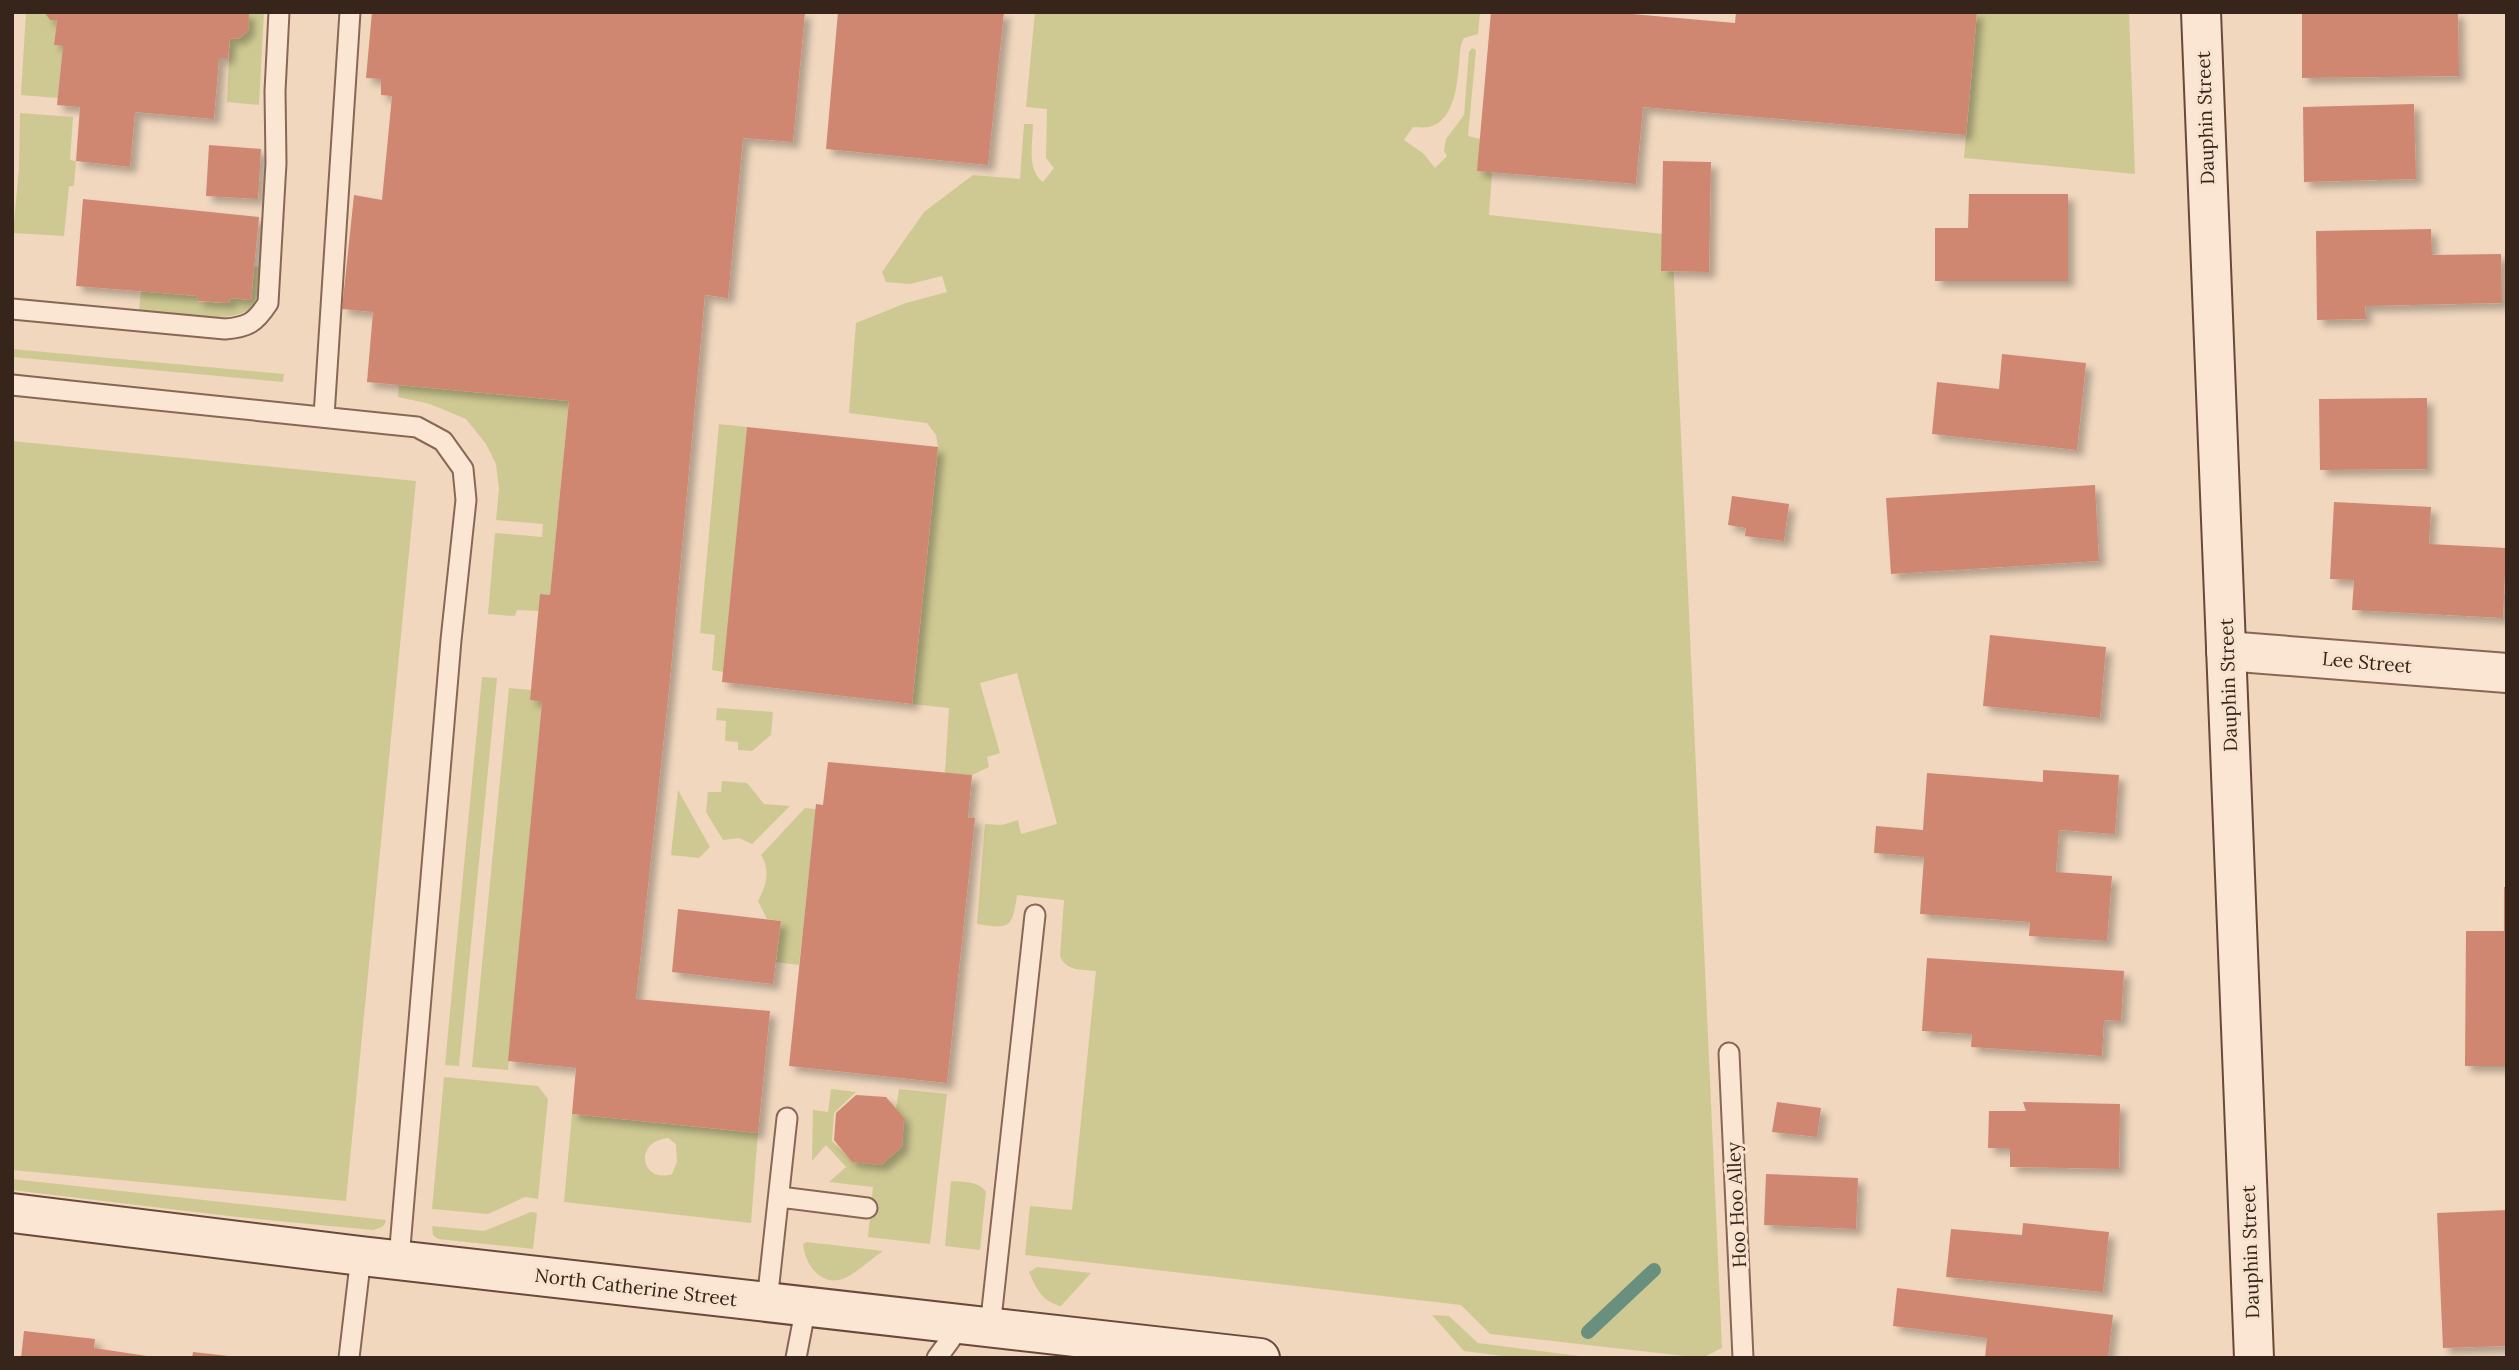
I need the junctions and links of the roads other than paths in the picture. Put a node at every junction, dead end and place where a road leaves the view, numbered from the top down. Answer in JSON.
{"nodes":[{"id":1,"x":279,"y":12,"type":"edge"},
{"id":2,"x":350,"y":12,"type":"edge"},
{"id":3,"x":2201,"y":12,"type":"edge"},
{"id":4,"x":12,"y":309,"type":"edge"},
{"id":5,"x":12,"y":384,"type":"edge"},
{"id":6,"x":324,"y":416,"type":"junction"},
{"id":7,"x":2226,"y":650,"type":"junction"},
{"id":8,"x":2507,"y":673,"type":"edge"},
{"id":9,"x":1035,"y":915,"type":"dead end"},
{"id":10,"x":1729,"y":1053,"type":"dead end"},
{"id":11,"x":787,"y":1118,"type":"dead end"},
{"id":12,"x":779,"y":1197,"type":"junction"},
{"id":13,"x":867,"y":1208,"type":"dead end"},
{"id":14,"x":12,"y":1213,"type":"edge"},
{"id":15,"x":361,"y":1256,"type":"junction"},
{"id":16,"x":399,"y":1259,"type":"junction"},
{"id":17,"x":767,"y":1302,"type":"junction"},
{"id":18,"x":806,"y":1306,"type":"junction"},
{"id":19,"x":976,"y":1326,"type":"junction"},
{"id":20,"x":349,"y":1358,"type":"edge"},
{"id":21,"x":796,"y":1358,"type":"edge"},
{"id":22,"x":937,"y":1358,"type":"edge"},
{"id":23,"x":1260,"y":1358,"type":"edge"},
{"id":24,"x":1743,"y":1358,"type":"edge"},
{"id":25,"x":2254,"y":1358,"type":"edge"}],
"edges":[{"from":1,"to":4,"type":"lane"},
{"from":2,"to":6,"type":"lane"},
{"from":3,"to":7,"type":"street","name":"Dauphin Street"},
{"from":5,"to":6,"type":"lane"},
{"from":6,"to":16,"type":"lane"},
{"from":7,"to":8,"type":"street","name":"Lee Street"},
{"from":7,"to":25,"type":"street","name":"Dauphin Street"},
{"from":9,"to":19,"type":"lane"},
{"from":10,"to":24,"type":"lane","name":"Hoo Hoo Alley"},
{"from":11,"to":12,"type":"lane"},
{"from":12,"to":13,"type":"lane"},
{"from":12,"to":17,"type":"lane"},
{"from":14,"to":15,"type":"street","name":"North Catherine Street"},
{"from":15,"to":16,"type":"street","name":"North Catherine Street"},
{"from":15,"to":20,"type":"lane"},
{"from":16,"to":17,"type":"street","name":"North Catherine Street"},
{"from":17,"to":18,"type":"street","name":"North Catherine Street"},
{"from":18,"to":19,"type":"street","name":"North Catherine Street"},
{"from":18,"to":21,"type":"lane"},
{"from":19,"to":22,"type":"lane"},
{"from":19,"to":23,"type":"street","name":"North Catherine Street"}]}
